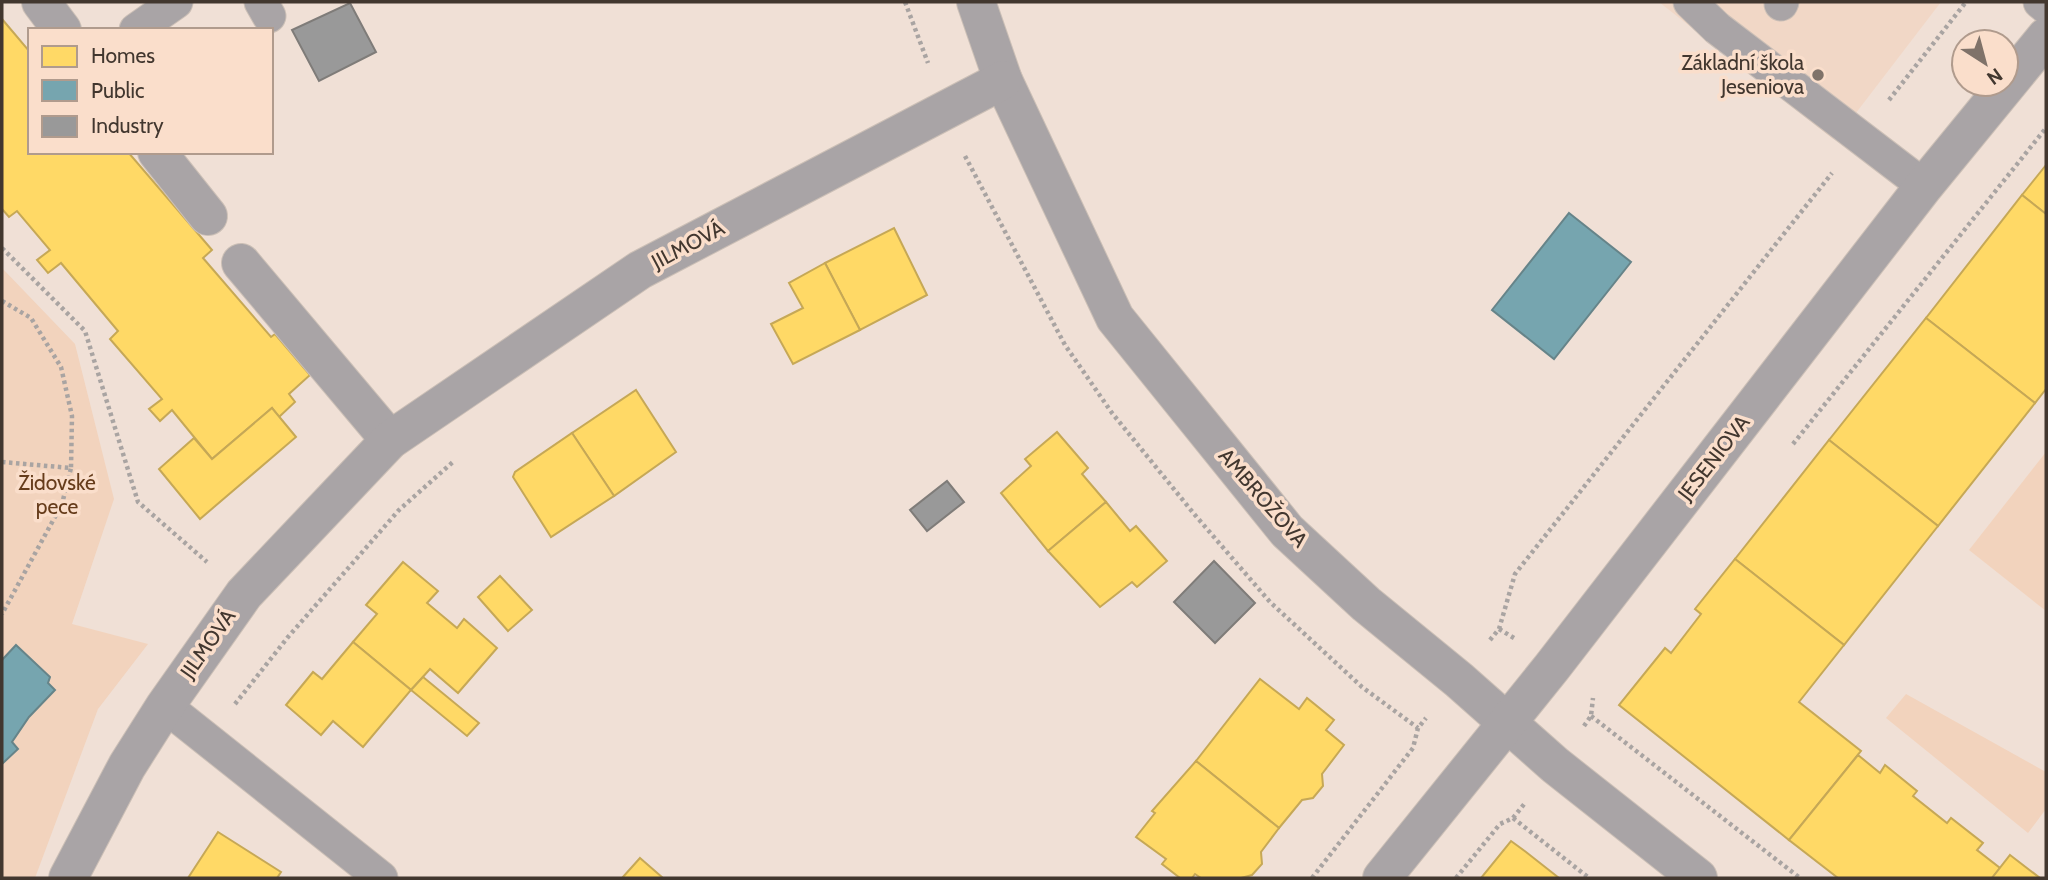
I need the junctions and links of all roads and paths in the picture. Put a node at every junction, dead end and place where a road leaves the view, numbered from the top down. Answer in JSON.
{"nodes":[{"id":1,"x":41,"y":2,"type":"edge"},
{"id":2,"x":176,"y":2,"type":"edge"},
{"id":3,"x":976,"y":2,"type":"edge"},
{"id":4,"x":1690,"y":2,"type":"edge"},
{"id":5,"x":1966,"y":2,"type":"edge"},
{"id":6,"x":2040,"y":2,"type":"edge"},
{"id":7,"x":2046,"y":7,"type":"edge"},
{"id":8,"x":60,"y":28,"type":"edge"},
{"id":9,"x":139,"y":28,"type":"edge"},
{"id":10,"x":2046,"y":37,"type":"edge"},
{"id":11,"x":1003,"y":80,"type":"junction"},
{"id":12,"x":2046,"y":128,"type":"edge"},
{"id":13,"x":1860,"y":137,"type":"junction"},
{"id":14,"x":160,"y":154,"type":"edge"},
{"id":15,"x":1924,"y":186,"type":"junction"},
{"id":16,"x":208,"y":216,"type":"dead end"},
{"id":17,"x":2,"y":248,"type":"edge"},
{"id":18,"x":241,"y":263,"type":"dead end"},
{"id":19,"x":2,"y":301,"type":"edge"},
{"id":20,"x":390,"y":440,"type":"junction"},
{"id":21,"x":1788,"y":449,"type":"dead end"},
{"id":22,"x":462,"y":454,"type":"dead end"},
{"id":23,"x":2,"y":462,"type":"edge"},
{"id":24,"x":71,"y":468,"type":"junction"},
{"id":25,"x":208,"y":563,"type":"dead end"},
{"id":26,"x":2,"y":614,"type":"edge"},
{"id":27,"x":1486,"y":645,"type":"dead end"},
{"id":28,"x":1601,"y":687,"type":"dead end"},
{"id":29,"x":164,"y":706,"type":"junction"},
{"id":30,"x":1591,"y":716,"type":"junction"},
{"id":31,"x":1507,"y":724,"type":"junction"},
{"id":32,"x":1418,"y":727,"type":"dead end"},
{"id":33,"x":1577,"y":736,"type":"dead end"},
{"id":34,"x":207,"y":740,"type":"junction"},
{"id":35,"x":1527,"y":801,"type":"dead end"},
{"id":36,"x":1513,"y":818,"type":"junction"},
{"id":37,"x":68,"y":878,"type":"edge"},
{"id":38,"x":381,"y":878,"type":"edge"},
{"id":39,"x":1312,"y":878,"type":"edge"},
{"id":40,"x":1382,"y":878,"type":"edge"},
{"id":41,"x":1456,"y":878,"type":"edge"},
{"id":42,"x":1588,"y":878,"type":"edge"},
{"id":43,"x":1698,"y":878,"type":"edge"},
{"id":44,"x":1800,"y":878,"type":"edge"}],
"edges":[{"from":1,"to":8,"type":"street"},
{"from":2,"to":9,"type":"lane"},
{"from":3,"to":11,"type":"street","name":"AMBROŽOVA"},
{"from":4,"to":13,"type":"lane"},
{"from":5,"to":13,"type":"path"},
{"from":6,"to":7,"type":"lane"},
{"from":10,"to":15,"type":"street","name":"JESENIOVA"},
{"from":11,"to":20,"type":"street","name":"JILMOVÁ"},
{"from":11,"to":31,"type":"street","name":"AMBROŽOVA"},
{"from":12,"to":21,"type":"path"},
{"from":13,"to":15,"type":"lane"},
{"from":13,"to":27,"type":"path"},
{"from":14,"to":16,"type":"street"},
{"from":15,"to":31,"type":"street","name":"JESENIOVA"},
{"from":17,"to":25,"type":"path"},
{"from":18,"to":20,"type":"street"},
{"from":19,"to":24,"type":"path"},
{"from":20,"to":29,"type":"street","name":"JILMOVÁ"},
{"from":22,"to":34,"type":"path"},
{"from":23,"to":24,"type":"path"},
{"from":24,"to":26,"type":"path"},
{"from":28,"to":30,"type":"path"},
{"from":29,"to":34,"type":"lane"},
{"from":29,"to":37,"type":"street","name":"JILMOVÁ"},
{"from":30,"to":33,"type":"path"},
{"from":30,"to":44,"type":"path"},
{"from":31,"to":40,"type":"street","name":"JESENIOVA"},
{"from":31,"to":43,"type":"street","name":"AMBROŽOVA"},
{"from":32,"to":39,"type":"path"},
{"from":34,"to":38,"type":"lane"},
{"from":35,"to":36,"type":"path"},
{"from":36,"to":41,"type":"path"},
{"from":36,"to":42,"type":"path"}]}
